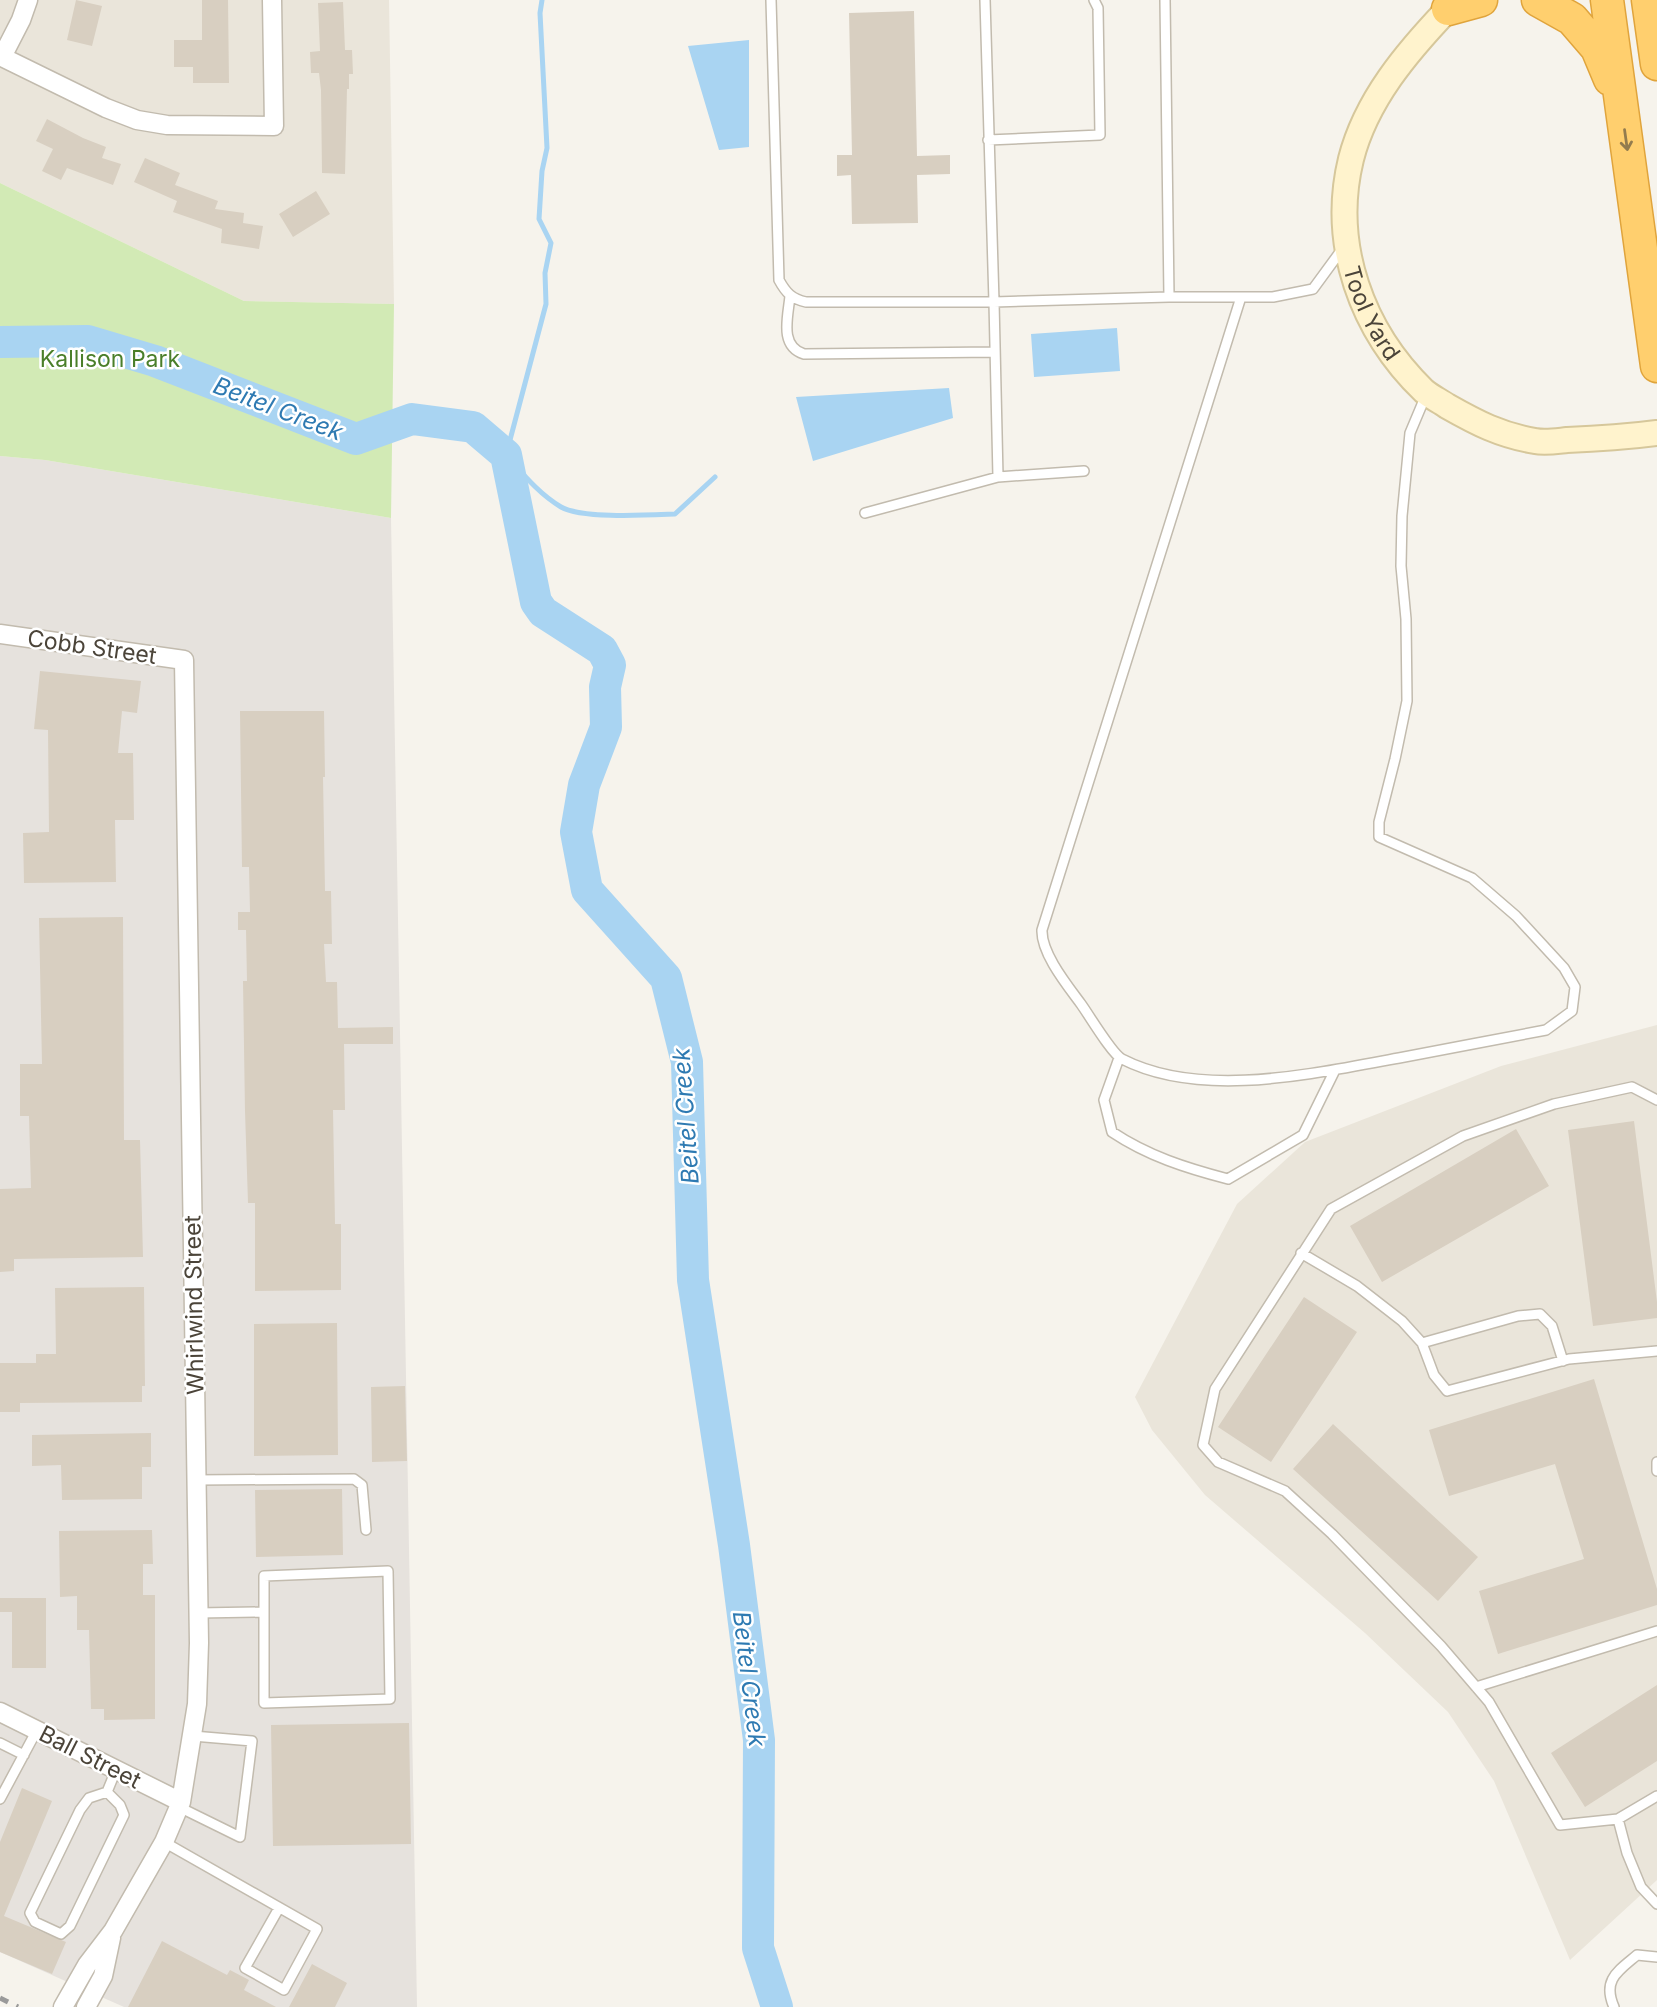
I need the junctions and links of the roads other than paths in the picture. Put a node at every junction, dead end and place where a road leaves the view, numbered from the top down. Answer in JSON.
{"nodes":[{"id":1,"x":27,"y":0,"type":"edge"},
{"id":2,"x":272,"y":0,"type":"edge"},
{"id":3,"x":771,"y":0,"type":"edge"},
{"id":4,"x":985,"y":0,"type":"edge"},
{"id":5,"x":1094,"y":0,"type":"edge"},
{"id":6,"x":1165,"y":0,"type":"edge"},
{"id":7,"x":1481,"y":0,"type":"edge"},
{"id":8,"x":1538,"y":0,"type":"edge"},
{"id":9,"x":1607,"y":0,"type":"edge"},
{"id":10,"x":1648,"y":0,"type":"edge"},
{"id":11,"x":1452,"y":5,"type":"edge"},
{"id":12,"x":1,"y":57,"type":"edge"},
{"id":13,"x":1657,"y":64,"type":"edge"},
{"id":14,"x":1621,"y":104,"type":"junction"},
{"id":15,"x":988,"y":140,"type":"junction"},
{"id":16,"x":1346,"y":244,"type":"junction"},
{"id":17,"x":790,"y":296,"type":"junction"},
{"id":18,"x":1169,"y":297,"type":"junction"},
{"id":19,"x":1241,"y":297,"type":"junction"},
{"id":20,"x":993,"y":302,"type":"junction"},
{"id":21,"x":995,"y":352,"type":"junction"},
{"id":22,"x":1657,"y":366,"type":"edge"},
{"id":23,"x":1426,"y":393,"type":"junction"},
{"id":24,"x":1657,"y":432,"type":"edge"},
{"id":25,"x":1084,"y":471,"type":"dead end"},
{"id":26,"x":998,"y":477,"type":"junction"},
{"id":27,"x":865,"y":513,"type":"dead end"},
{"id":28,"x":0,"y":634,"type":"edge"},
{"id":29,"x":184,"y":660,"type":"joint"},
{"id":30,"x":1119,"y":1058,"type":"junction"},
{"id":31,"x":1335,"y":1070,"type":"junction"},
{"id":32,"x":1657,"y":1100,"type":"edge"},
{"id":33,"x":1301,"y":1254,"type":"junction"},
{"id":34,"x":1422,"y":1343,"type":"junction"},
{"id":35,"x":1657,"y":1351,"type":"edge"},
{"id":36,"x":1563,"y":1361,"type":"junction"},
{"id":37,"x":1657,"y":1462,"type":"edge"},
{"id":38,"x":1657,"y":1471,"type":"edge"},
{"id":39,"x":196,"y":1480,"type":"junction"},
{"id":40,"x":366,"y":1530,"type":"dead end"},
{"id":41,"x":264,"y":1612,"type":"junction"},
{"id":42,"x":198,"y":1613,"type":"junction"},
{"id":43,"x":1657,"y":1630,"type":"edge"},
{"id":44,"x":1476,"y":1687,"type":"junction"},
{"id":45,"x":0,"y":1712,"type":"edge"},
{"id":46,"x":37,"y":1730,"type":"junction"},
{"id":47,"x":193,"y":1736,"type":"junction"},
{"id":48,"x":0,"y":1743,"type":"edge"},
{"id":49,"x":24,"y":1755,"type":"junction"},
{"id":50,"x":116,"y":1770,"type":"junction"},
{"id":51,"x":107,"y":1792,"type":"junction"},
{"id":52,"x":1657,"y":1796,"type":"edge"},
{"id":53,"x":0,"y":1798,"type":"edge"},
{"id":54,"x":180,"y":1804,"type":"junction"},
{"id":55,"x":1618,"y":1819,"type":"junction"},
{"id":56,"x":164,"y":1842,"type":"junction"},
{"id":57,"x":1657,"y":1903,"type":"edge"},
{"id":58,"x":279,"y":1908,"type":"junction"},
{"id":59,"x":113,"y":1931,"type":"junction"},
{"id":60,"x":1657,"y":1957,"type":"edge"},
{"id":61,"x":63,"y":2007,"type":"edge"},
{"id":62,"x":86,"y":2007,"type":"edge"},
{"id":63,"x":1614,"y":2007,"type":"edge"}],
"edges":[{"from":1,"to":12,"type":"street"},
{"from":2,"to":12,"type":"street"},
{"from":3,"to":17,"type":"lane"},
{"from":4,"to":15,"type":"lane"},
{"from":5,"to":15,"type":"lane"},
{"from":6,"to":18,"type":"lane"},
{"from":7,"to":11,"type":"highway"},
{"from":8,"to":14,"type":"highway"},
{"from":9,"to":14,"type":"highway"},
{"from":10,"to":13,"type":"highway"},
{"from":11,"to":16,"type":"street","name":"Tool Yard"},
{"from":14,"to":22,"type":"highway","one_way":true},
{"from":15,"to":20,"type":"lane"},
{"from":16,"to":19,"type":"lane"},
{"from":16,"to":23,"type":"street","name":"Tool Yard"},
{"from":17,"to":20,"type":"lane"},
{"from":17,"to":21,"type":"lane"},
{"from":18,"to":19,"type":"lane"},
{"from":18,"to":20,"type":"lane"},
{"from":19,"to":30,"type":"lane"},
{"from":20,"to":21,"type":"lane"},
{"from":21,"to":26,"type":"lane"},
{"from":23,"to":24,"type":"street","name":"Tool Yard"},
{"from":23,"to":31,"type":"lane"},
{"from":25,"to":26,"type":"lane"},
{"from":26,"to":27,"type":"lane"},
{"from":28,"to":29,"type":"street","name":"Cobb Street"},
{"from":29,"to":39,"type":"street","name":"Whirlwind Street"},
{"from":30,"to":31,"type":"lane"},
{"from":30,"to":31,"type":"lane"},
{"from":32,"to":33,"type":"lane"},
{"from":33,"to":34,"type":"lane"},
{"from":33,"to":44,"type":"lane"},
{"from":34,"to":36,"type":"lane"},
{"from":34,"to":36,"type":"lane"},
{"from":35,"to":36,"type":"lane"},
{"from":37,"to":38,"type":"lane"},
{"from":39,"to":40,"type":"lane"},
{"from":39,"to":42,"type":"street","name":"Whirlwind Street"},
{"from":41,"to":41,"type":"lane"},
{"from":41,"to":42,"type":"lane"},
{"from":42,"to":47,"type":"street","name":"Whirlwind Street"},
{"from":43,"to":44,"type":"lane"},
{"from":44,"to":55,"type":"lane"},
{"from":45,"to":46,"type":"street","name":"Ball Street"},
{"from":46,"to":49,"type":"lane"},
{"from":46,"to":50,"type":"street","name":"Ball Street"},
{"from":47,"to":54,"type":"street","name":"Whirlwind Street"},
{"from":47,"to":54,"type":"lane"},
{"from":48,"to":49,"type":"lane"},
{"from":49,"to":53,"type":"lane"},
{"from":50,"to":51,"type":"lane"},
{"from":50,"to":54,"type":"street","name":"Ball Street"},
{"from":51,"to":51,"type":"lane"},
{"from":52,"to":55,"type":"lane"},
{"from":54,"to":56,"type":"street","name":"Whirlwind Street"},
{"from":55,"to":57,"type":"lane"},
{"from":56,"to":58,"type":"lane"},
{"from":56,"to":59,"type":"street","name":"Whirlwind Street"},
{"from":58,"to":58,"type":"lane"},
{"from":59,"to":61,"type":"street","name":"Whirlwind Street"},
{"from":59,"to":62,"type":"street","name":"Whirlwind Street"},
{"from":60,"to":63,"type":"lane"}]}
